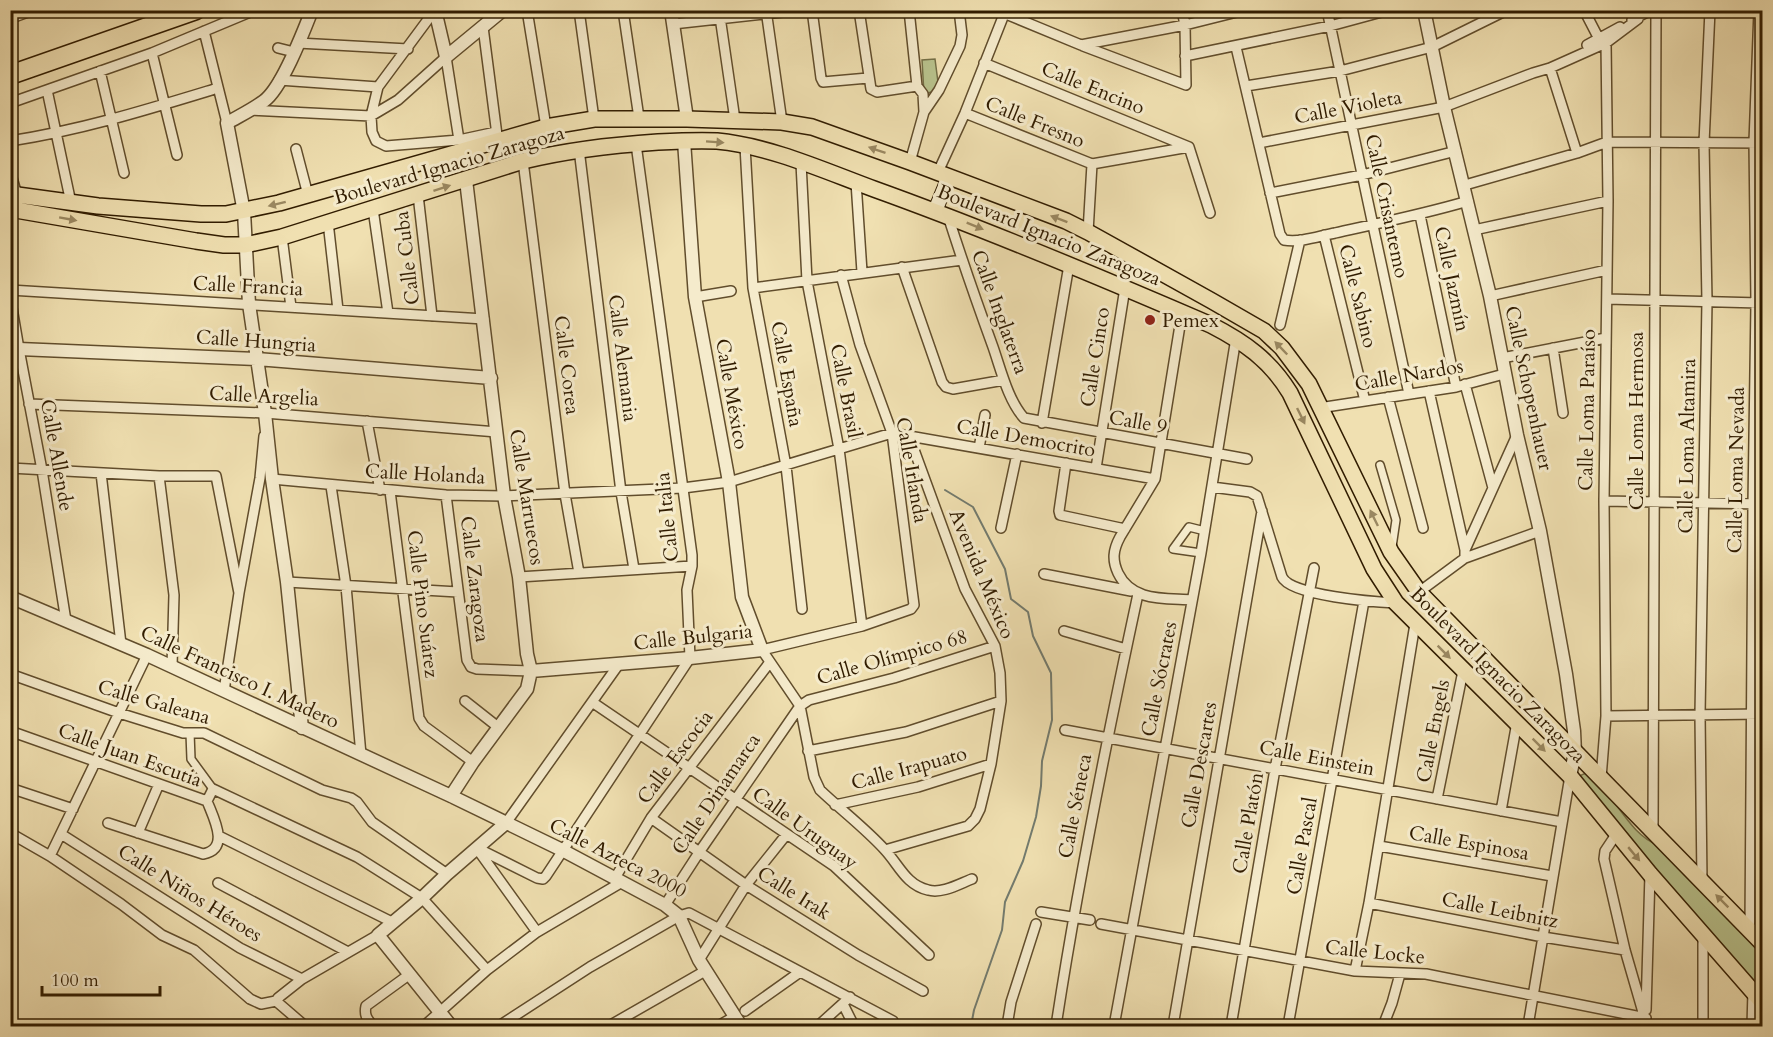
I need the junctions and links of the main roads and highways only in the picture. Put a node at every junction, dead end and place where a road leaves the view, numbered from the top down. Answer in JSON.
{"nodes":[{"id":1,"x":160,"y":10,"type":"edge"},
{"id":2,"x":196,"y":10,"type":"edge"},
{"id":3,"x":10,"y":63,"type":"edge"},
{"id":4,"x":10,"y":75,"type":"edge"},
{"id":5,"x":943,"y":175,"type":"junction"},
{"id":6,"x":13,"y":199,"type":"edge"},
{"id":7,"x":942,"y":213,"type":"junction"},
{"id":8,"x":1762,"y":942,"type":"edge"},
{"id":9,"x":1757,"y":996,"type":"edge"}],
"edges":[{"from":1,"to":3,"type":"highway"},
{"from":2,"to":4,"type":"highway"},
{"from":5,"to":6,"type":"main road","name":"Boulevard Ignacio Zaragoza","one_way":true},
{"from":5,"to":7,"type":"main road"},
{"from":8,"to":5,"type":"main road","name":"Boulevard Ignacio Zaragoza","one_way":true},
{"from":6,"to":7,"type":"main road","name":"Boulevard Ignacio Zaragoza","one_way":true},
{"from":7,"to":9,"type":"main road","name":"Boulevard Ignacio Zaragoza","one_way":true}]}
